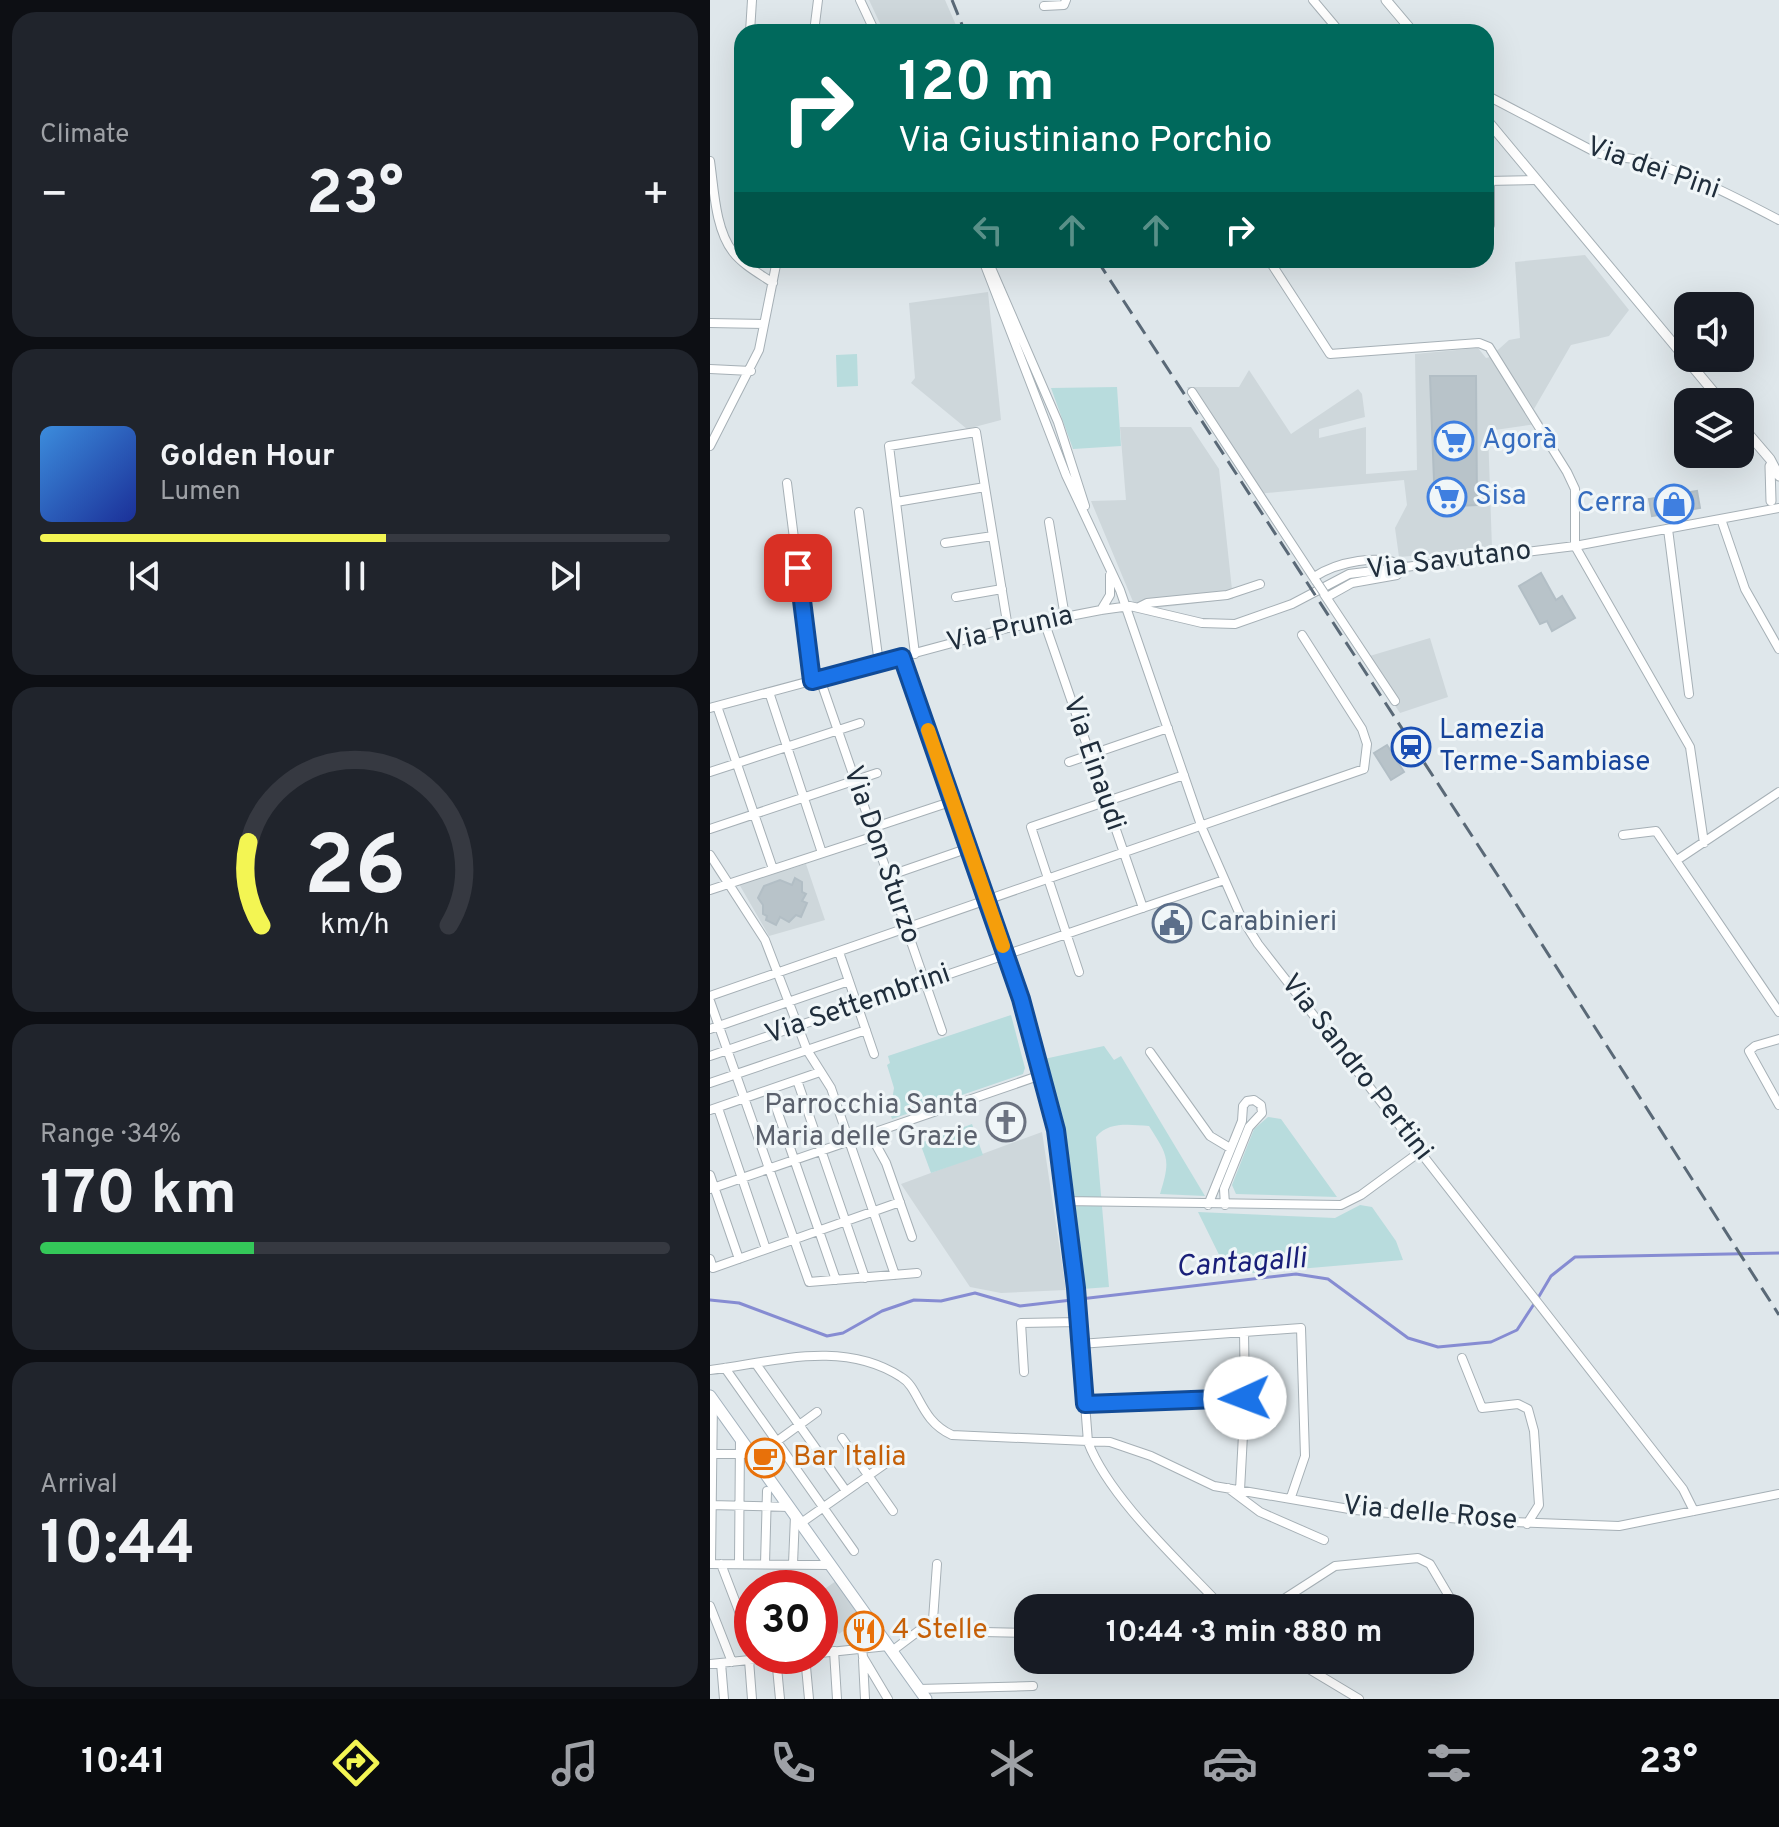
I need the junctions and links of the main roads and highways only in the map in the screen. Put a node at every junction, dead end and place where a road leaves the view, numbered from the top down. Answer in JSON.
{"nodes":[{"id":1,"x":711,"y":1398,"type":"edge"},
{"id":2,"x":922,"y":1694,"type":"edge"}],
"edges":[{"from":1,"to":2,"type":"main road"}]}
